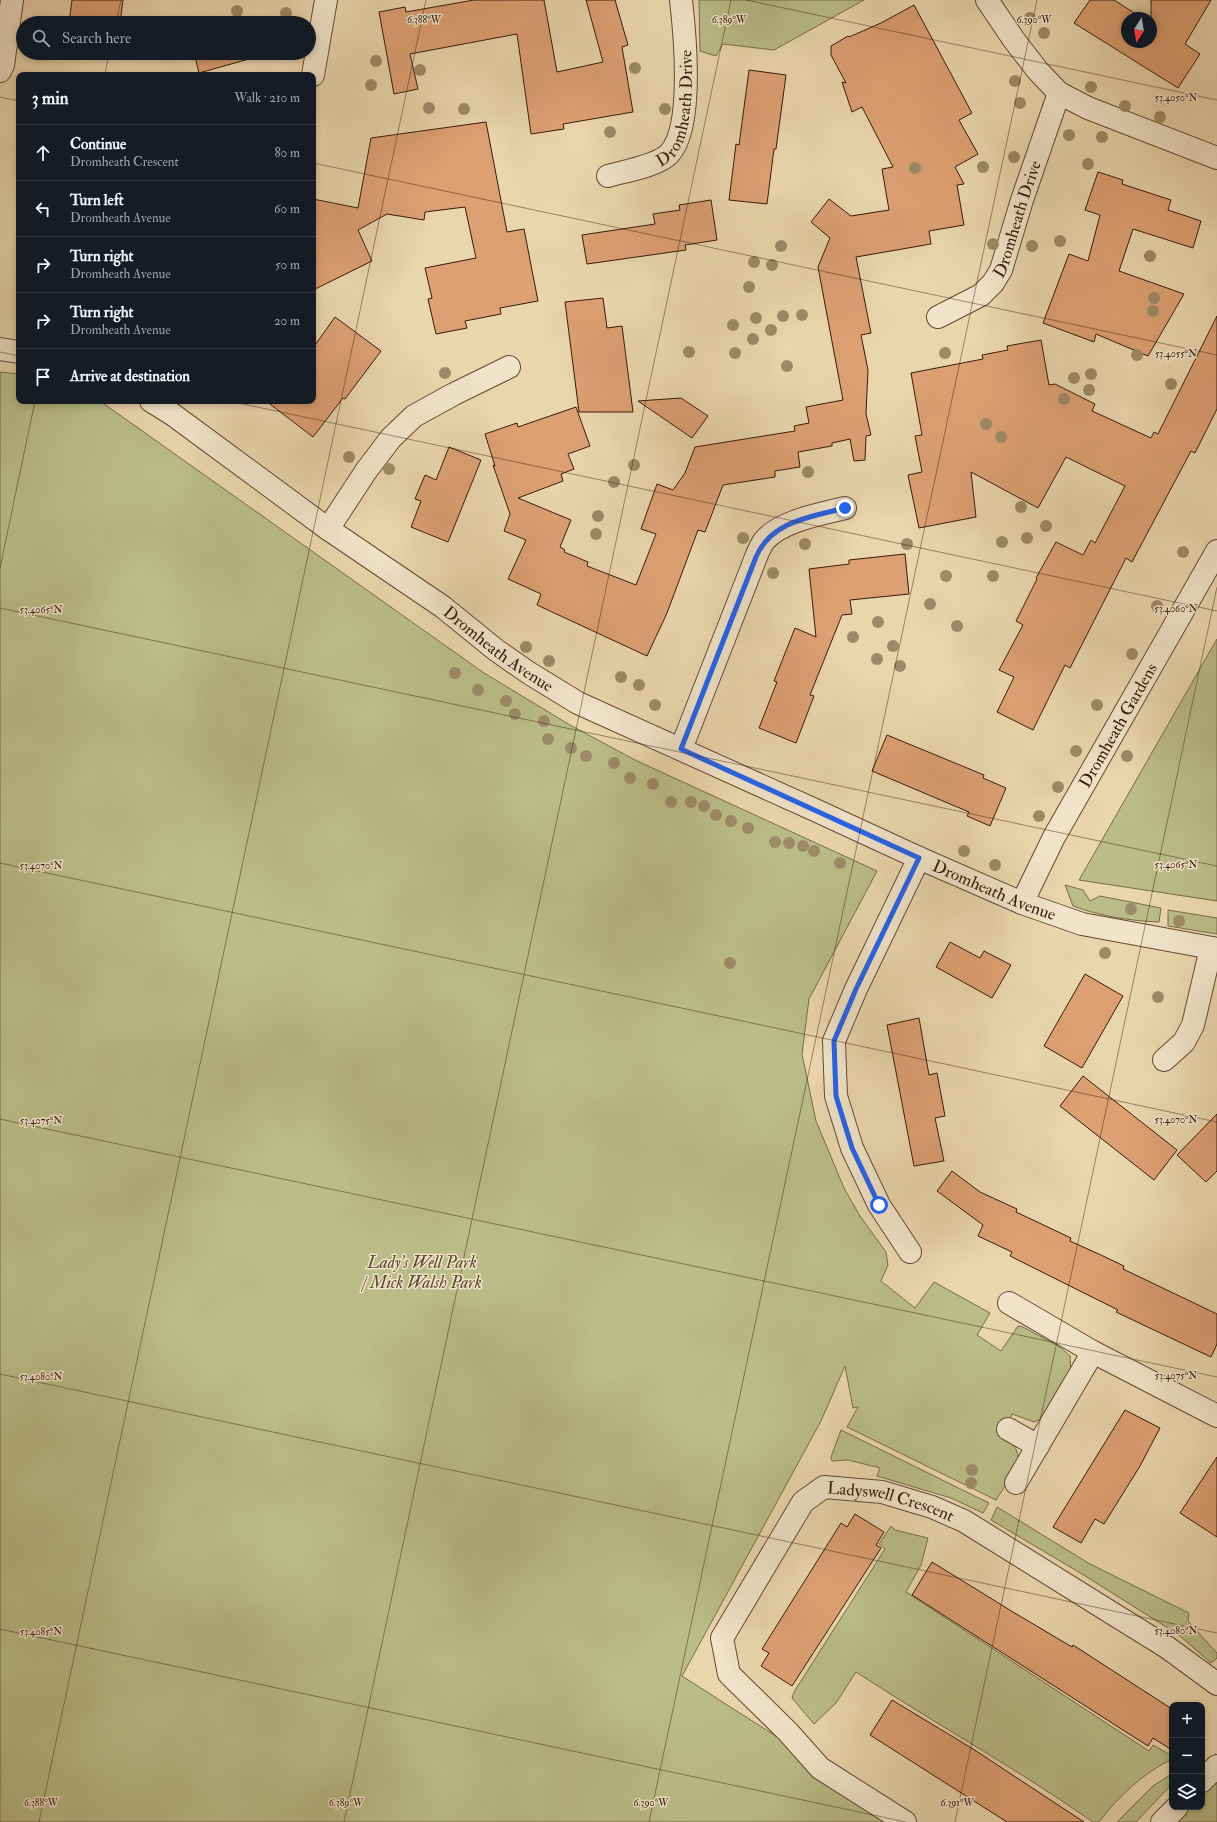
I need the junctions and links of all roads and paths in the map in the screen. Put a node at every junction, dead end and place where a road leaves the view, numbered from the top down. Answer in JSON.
{"nodes":[{"id":1,"x":12,"y":0,"type":"edge"},
{"id":2,"x":326,"y":0,"type":"edge"},
{"id":3,"x":681,"y":0,"type":"edge"},
{"id":4,"x":987,"y":0,"type":"edge"},
{"id":5,"x":316,"y":58,"type":"edge"},
{"id":6,"x":316,"y":60,"type":"edge"},
{"id":7,"x":7,"y":72,"type":"edge"},
{"id":8,"x":314,"y":72,"type":"edge"},
{"id":9,"x":1059,"y":92,"type":"junction"},
{"id":10,"x":1217,"y":158,"type":"edge"},
{"id":11,"x":608,"y":176,"type":"dead end"},
{"id":12,"x":938,"y":317,"type":"dead end"},
{"id":13,"x":0,"y":349,"type":"edge"},
{"id":14,"x":16,"y":352,"type":"edge"},
{"id":15,"x":509,"y":367,"type":"dead end"},
{"id":16,"x":156,"y":404,"type":"edge"},
{"id":17,"x":845,"y":508,"type":"dead end"},
{"id":18,"x":328,"y":529,"type":"junction"},
{"id":19,"x":1217,"y":551,"type":"edge"},
{"id":20,"x":681,"y":749,"type":"junction"},
{"id":21,"x":919,"y":858,"type":"junction"},
{"id":22,"x":1022,"y":903,"type":"junction"},
{"id":23,"x":1214,"y":948,"type":"edge"},
{"id":24,"x":1164,"y":1060,"type":"dead end"},
{"id":25,"x":910,"y":1252,"type":"dead end"},
{"id":26,"x":1009,"y":1303,"type":"dead end"},
{"id":27,"x":1093,"y":1352,"type":"junction"},
{"id":28,"x":1217,"y":1416,"type":"edge"},
{"id":29,"x":1008,"y":1429,"type":"dead end"},
{"id":30,"x":1038,"y":1446,"type":"junction"},
{"id":31,"x":1016,"y":1483,"type":"dead end"},
{"id":32,"x":1217,"y":1684,"type":"edge"},
{"id":33,"x":1217,"y":1766,"type":"edge"},
{"id":34,"x":1205,"y":1778,"type":"edge"},
{"id":35,"x":1174,"y":1810,"type":"edge"},
{"id":36,"x":905,"y":1822,"type":"edge"},
{"id":37,"x":1162,"y":1822,"type":"edge"}],
"edges":[{"from":1,"to":7,"type":"street"},
{"from":2,"to":5,"type":"street"},
{"from":3,"to":11,"type":"street","name":"Dromheath Drive"},
{"from":4,"to":9,"type":"street"},
{"from":6,"to":8,"type":"street"},
{"from":9,"to":10,"type":"street"},
{"from":9,"to":12,"type":"street","name":"Dromheath Drive"},
{"from":13,"to":14,"type":"street"},
{"from":15,"to":18,"type":"street"},
{"from":16,"to":18,"type":"street","name":"Dromheath Avenue"},
{"from":17,"to":20,"type":"street"},
{"from":18,"to":20,"type":"street","name":"Dromheath Avenue"},
{"from":19,"to":22,"type":"street","name":"Dromheath Gardens"},
{"from":20,"to":21,"type":"street","name":"Dromheath Avenue"},
{"from":21,"to":22,"type":"street","name":"Dromheath Avenue"},
{"from":21,"to":25,"type":"street"},
{"from":22,"to":23,"type":"street","name":"Dromheath Avenue"},
{"from":23,"to":24,"type":"street","name":"Dromheath Avenue"},
{"from":26,"to":27,"type":"street"},
{"from":27,"to":28,"type":"street"},
{"from":27,"to":30,"type":"street"},
{"from":29,"to":30,"type":"street"},
{"from":30,"to":31,"type":"street"},
{"from":32,"to":36,"type":"street","name":"Ladyswell Crescent"},
{"from":33,"to":34,"type":"street"},
{"from":35,"to":37,"type":"street"}]}
